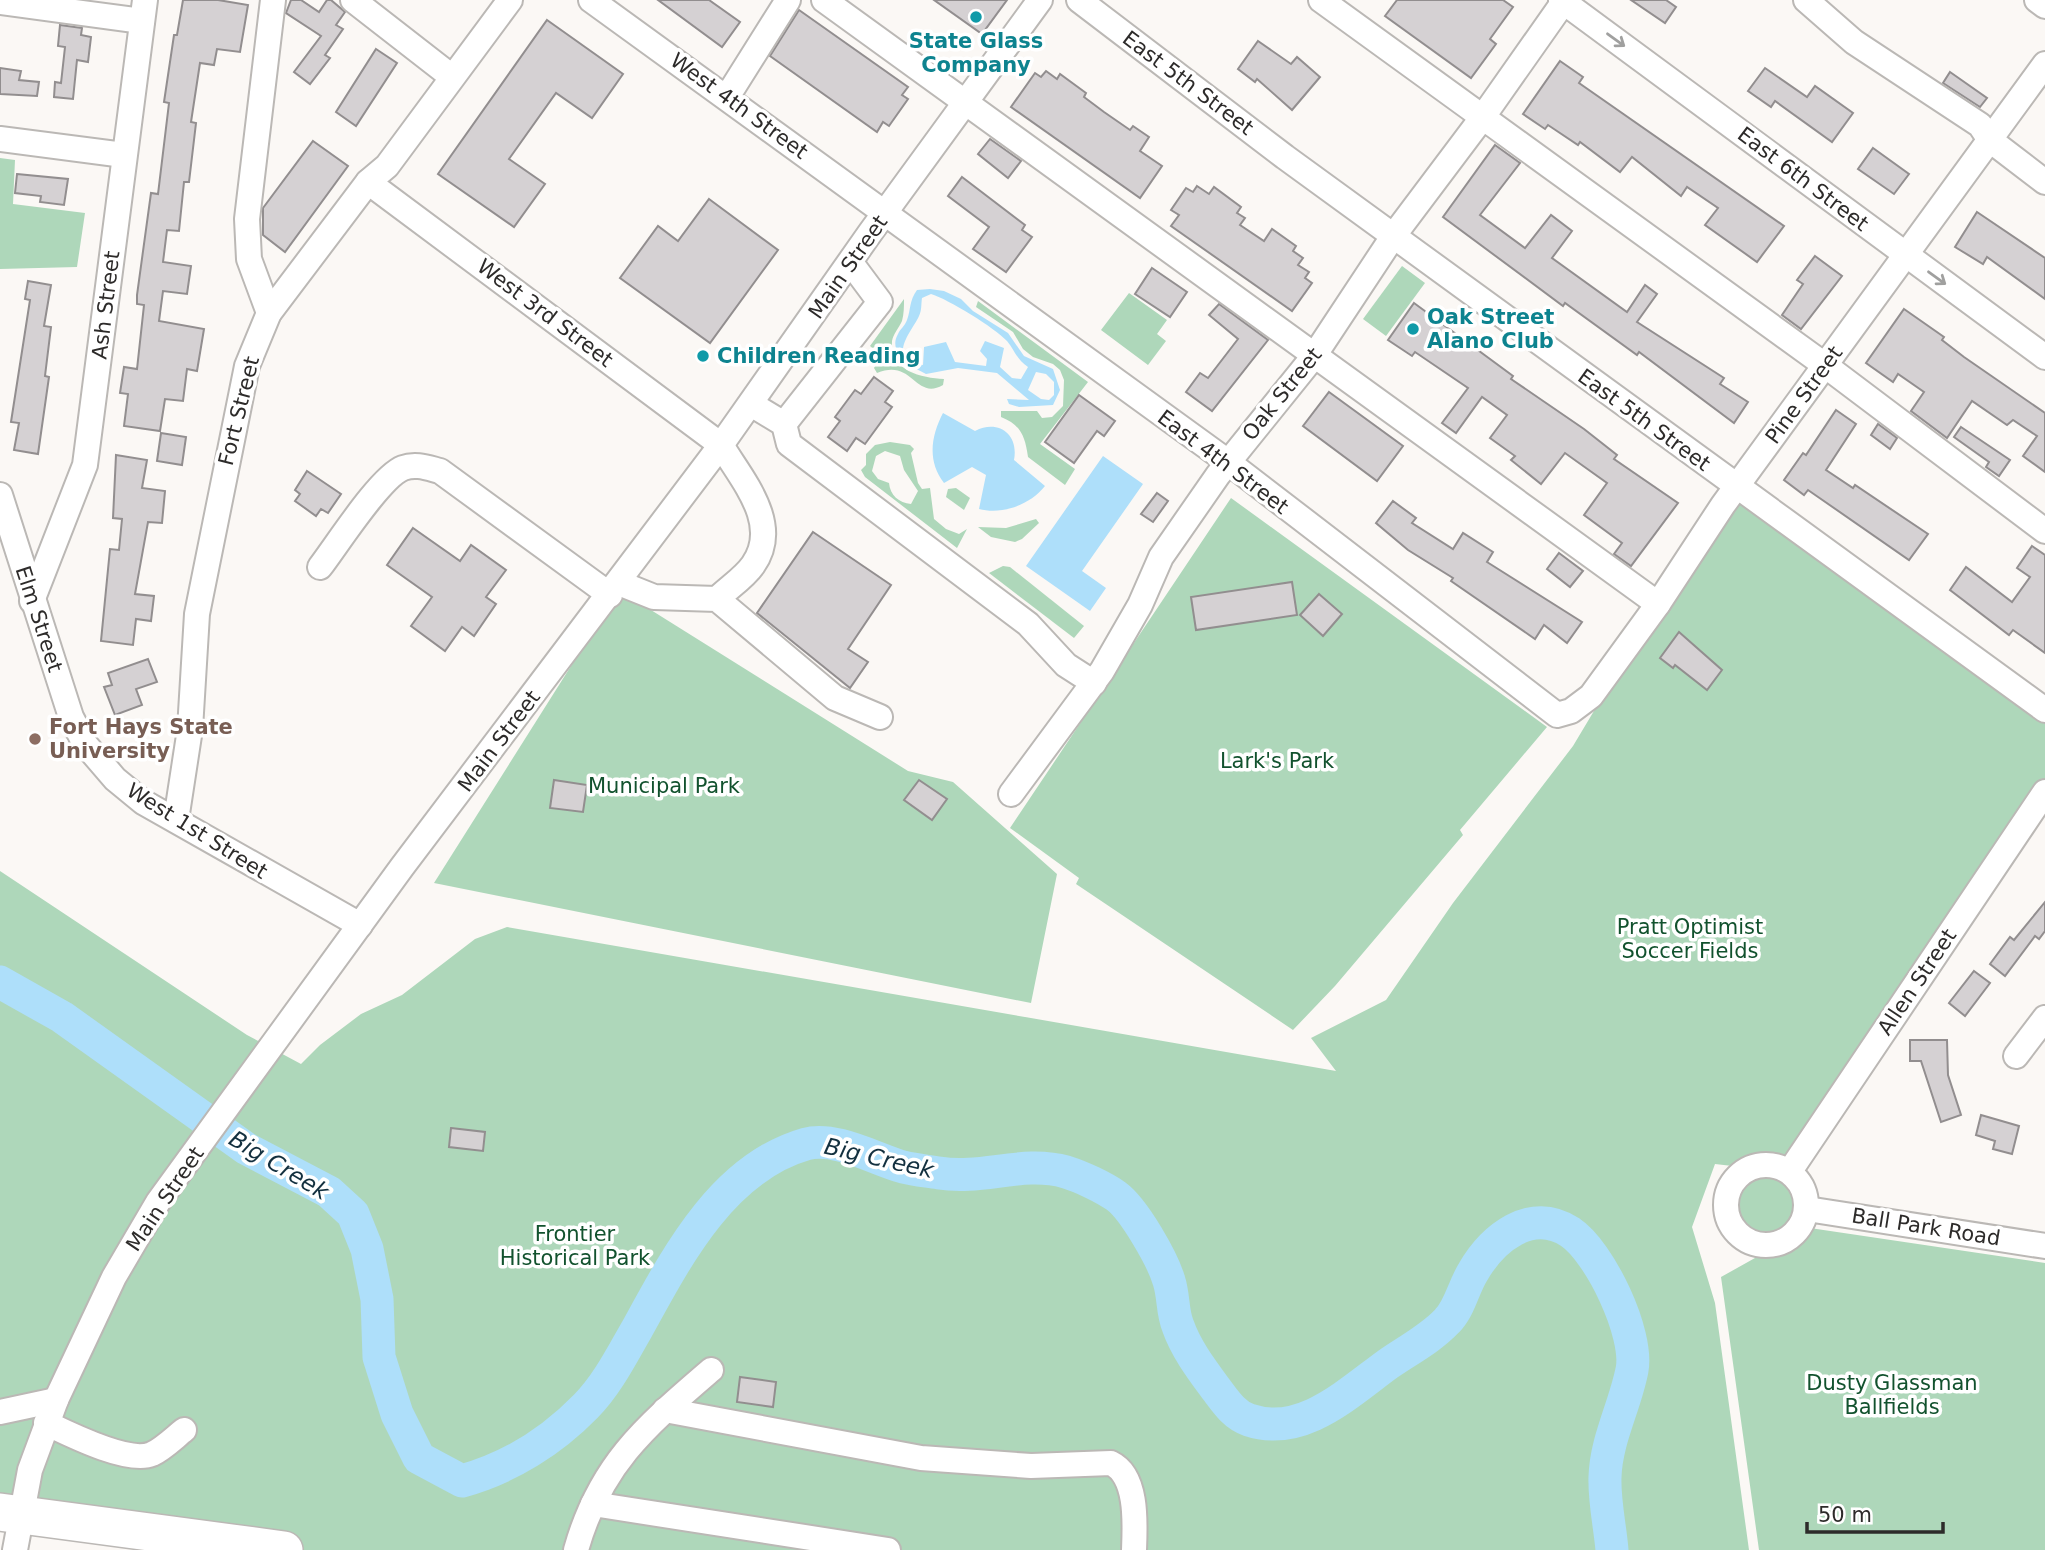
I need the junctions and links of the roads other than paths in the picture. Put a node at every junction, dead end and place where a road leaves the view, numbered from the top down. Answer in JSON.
{"nodes":[{"id":1,"x":273,"y":0,"type":"edge"},
{"id":2,"x":353,"y":0,"type":"edge"},
{"id":3,"x":510,"y":0,"type":"edge"},
{"id":4,"x":591,"y":0,"type":"edge"},
{"id":5,"x":788,"y":0,"type":"edge"},
{"id":6,"x":824,"y":0,"type":"edge"},
{"id":7,"x":1040,"y":0,"type":"edge"},
{"id":8,"x":1079,"y":0,"type":"edge"},
{"id":9,"x":1321,"y":0,"type":"edge"},
{"id":10,"x":1806,"y":0,"type":"edge"},
{"id":11,"x":2037,"y":0,"type":"edge"},
{"id":12,"x":1563,"y":1,"type":"edge"},
{"id":13,"x":0,"y":2,"type":"edge"},
{"id":14,"x":2045,"y":6,"type":"edge"},
{"id":15,"x":143,"y":10,"type":"edge"},
{"id":16,"x":2045,"y":64,"type":"edge"},
{"id":17,"x":452,"y":77,"type":"junction"},
{"id":18,"x":727,"y":97,"type":"junction"},
{"id":19,"x":967,"y":102,"type":"junction"},
{"id":20,"x":1482,"y":118,"type":"junction"},
{"id":21,"x":0,"y":139,"type":"edge"},
{"id":22,"x":1990,"y":140,"type":"junction"},
{"id":23,"x":124,"y":155,"type":"junction"},
{"id":24,"x":368,"y":181,"type":"junction"},
{"id":25,"x":2045,"y":182,"type":"edge"},
{"id":26,"x":885,"y":214,"type":"junction"},
{"id":27,"x":1394,"y":236,"type":"junction"},
{"id":28,"x":1906,"y":254,"type":"junction"},
{"id":29,"x":851,"y":263,"type":"junction"},
{"id":30,"x":269,"y":313,"type":"junction"},
{"id":31,"x":1314,"y":356,"type":"junction"},
{"id":32,"x":2045,"y":358,"type":"edge"},
{"id":33,"x":1826,"y":366,"type":"junction"},
{"id":34,"x":751,"y":404,"type":"junction"},
{"id":35,"x":784,"y":424,"type":"junction"},
{"id":36,"x":721,"y":445,"type":"junction"},
{"id":37,"x":1228,"y":463,"type":"junction"},
{"id":38,"x":1737,"y":486,"type":"junction"},
{"id":39,"x":0,"y":495,"type":"edge"},
{"id":40,"x":2045,"y":531,"type":"edge"},
{"id":41,"x":320,"y":567,"type":"dead end"},
{"id":42,"x":615,"y":589,"type":"junction"},
{"id":43,"x":717,"y":599,"type":"junction"},
{"id":44,"x":32,"y":601,"type":"junction"},
{"id":45,"x":1658,"y":604,"type":"junction"},
{"id":46,"x":1094,"y":683,"type":"junction"},
{"id":47,"x":66,"y":704,"type":"joint"},
{"id":48,"x":2045,"y":710,"type":"edge"},
{"id":49,"x":1557,"y":715,"type":"joint"},
{"id":50,"x":880,"y":717,"type":"dead end"},
{"id":51,"x":2045,"y":792,"type":"edge"},
{"id":52,"x":1011,"y":794,"type":"dead end"},
{"id":53,"x":176,"y":820,"type":"junction"},
{"id":54,"x":360,"y":925,"type":"junction"},
{"id":55,"x":2045,"y":1018,"type":"edge"},
{"id":56,"x":2015,"y":1056,"type":"dead end"},
{"id":57,"x":1790,"y":1171,"type":"junction"},
{"id":58,"x":1807,"y":1209,"type":"junction"},
{"id":59,"x":2045,"y":1246,"type":"edge"},
{"id":60,"x":711,"y":1370,"type":"dead end"},
{"id":61,"x":56,"y":1400,"type":"junction"},
{"id":62,"x":665,"y":1410,"type":"junction"},
{"id":63,"x":0,"y":1412,"type":"edge"},
{"id":64,"x":46,"y":1423,"type":"junction"},
{"id":65,"x":184,"y":1430,"type":"dead end"},
{"id":66,"x":593,"y":1504,"type":"junction"},
{"id":67,"x":10,"y":1513,"type":"edge"},
{"id":68,"x":15,"y":1550,"type":"edge"},
{"id":69,"x":284,"y":1550,"type":"edge"},
{"id":70,"x":576,"y":1550,"type":"edge"},
{"id":71,"x":888,"y":1550,"type":"edge"},
{"id":72,"x":1133,"y":1550,"type":"edge"}],
"edges":[{"from":1,"to":30,"type":"street"},
{"from":2,"to":17,"type":"street"},
{"from":3,"to":17,"type":"street","name":"Fort Street"},
{"from":4,"to":18,"type":"street","name":"West 4th Street"},
{"from":5,"to":18,"type":"street"},
{"from":6,"to":19,"type":"street"},
{"from":7,"to":19,"type":"street","name":"Main Street"},
{"from":8,"to":27,"type":"street","name":"East 5th Street"},
{"from":9,"to":20,"type":"street"},
{"from":10,"to":22,"type":"street"},
{"from":11,"to":14,"type":"street"},
{"from":12,"to":20,"type":"street","name":"Oak Street"},
{"from":12,"to":28,"type":"street","name":"East 6th Street","one_way":true},
{"from":13,"to":15,"type":"street"},
{"from":15,"to":23,"type":"street","name":"Ash Street"},
{"from":16,"to":22,"type":"street","name":"Pine Street"},
{"from":17,"to":24,"type":"street","name":"Fort Street"},
{"from":18,"to":26,"type":"street","name":"West 4th Street"},
{"from":19,"to":26,"type":"street","name":"Main Street"},
{"from":19,"to":31,"type":"street"},
{"from":20,"to":27,"type":"street","name":"Oak Street"},
{"from":20,"to":33,"type":"street"},
{"from":21,"to":23,"type":"street"},
{"from":22,"to":25,"type":"street"},
{"from":22,"to":28,"type":"street","name":"Pine Street"},
{"from":23,"to":44,"type":"street","name":"Ash Street"},
{"from":24,"to":30,"type":"street","name":"Fort Street"},
{"from":24,"to":36,"type":"street","name":"West 3rd Street"},
{"from":26,"to":29,"type":"street","name":"Main Street"},
{"from":26,"to":37,"type":"street","name":"East 4th Street"},
{"from":27,"to":31,"type":"street","name":"Oak Street"},
{"from":27,"to":38,"type":"street","name":"East 5th Street"},
{"from":28,"to":32,"type":"street","name":"East 6th Street","one_way":true},
{"from":28,"to":33,"type":"street","name":"Pine Street"},
{"from":29,"to":34,"type":"street","name":"Main Street"},
{"from":29,"to":35,"type":"street"},
{"from":30,"to":53,"type":"street","name":"Fort Street"},
{"from":31,"to":37,"type":"street","name":"Oak Street"},
{"from":31,"to":45,"type":"street"},
{"from":33,"to":38,"type":"street","name":"Pine Street"},
{"from":33,"to":40,"type":"street"},
{"from":34,"to":35,"type":"street"},
{"from":34,"to":36,"type":"street","name":"Main Street"},
{"from":35,"to":46,"type":"street"},
{"from":36,"to":42,"type":"street","name":"Main Street"},
{"from":36,"to":43,"type":"street"},
{"from":37,"to":46,"type":"street","name":"Oak Street"},
{"from":37,"to":49,"type":"street","name":"East 4th Street"},
{"from":38,"to":45,"type":"street","name":"Pine Street"},
{"from":38,"to":48,"type":"street","name":"East 5th Street"},
{"from":39,"to":44,"type":"street","name":"Elm Street"},
{"from":41,"to":42,"type":"street"},
{"from":42,"to":43,"type":"street"},
{"from":42,"to":54,"type":"street","name":"Main Street"},
{"from":43,"to":50,"type":"street"},
{"from":44,"to":47,"type":"street","name":"Elm Street"},
{"from":45,"to":49,"type":"street","name":"Pine Street"},
{"from":46,"to":52,"type":"street","name":"Oak Street"},
{"from":47,"to":53,"type":"street","name":"West 1st Street"},
{"from":51,"to":57,"type":"street","name":"Allen Street"},
{"from":53,"to":54,"type":"street","name":"West 1st Street"},
{"from":54,"to":61,"type":"street","name":"Main Street"},
{"from":55,"to":56,"type":"street"},
{"from":57,"to":58,"type":"street"},
{"from":57,"to":58,"type":"street"},
{"from":58,"to":59,"type":"street","name":"Ball Park Road"},
{"from":60,"to":62,"type":"street"},
{"from":61,"to":63,"type":"street"},
{"from":61,"to":64,"type":"street","name":"Main Street"},
{"from":62,"to":66,"type":"street"},
{"from":62,"to":72,"type":"street"},
{"from":64,"to":65,"type":"street"},
{"from":64,"to":67,"type":"street","name":"Main Street"},
{"from":66,"to":70,"type":"street"},
{"from":66,"to":71,"type":"street"},
{"from":67,"to":68,"type":"street","name":"Main Street"},
{"from":67,"to":69,"type":"highway"}]}
